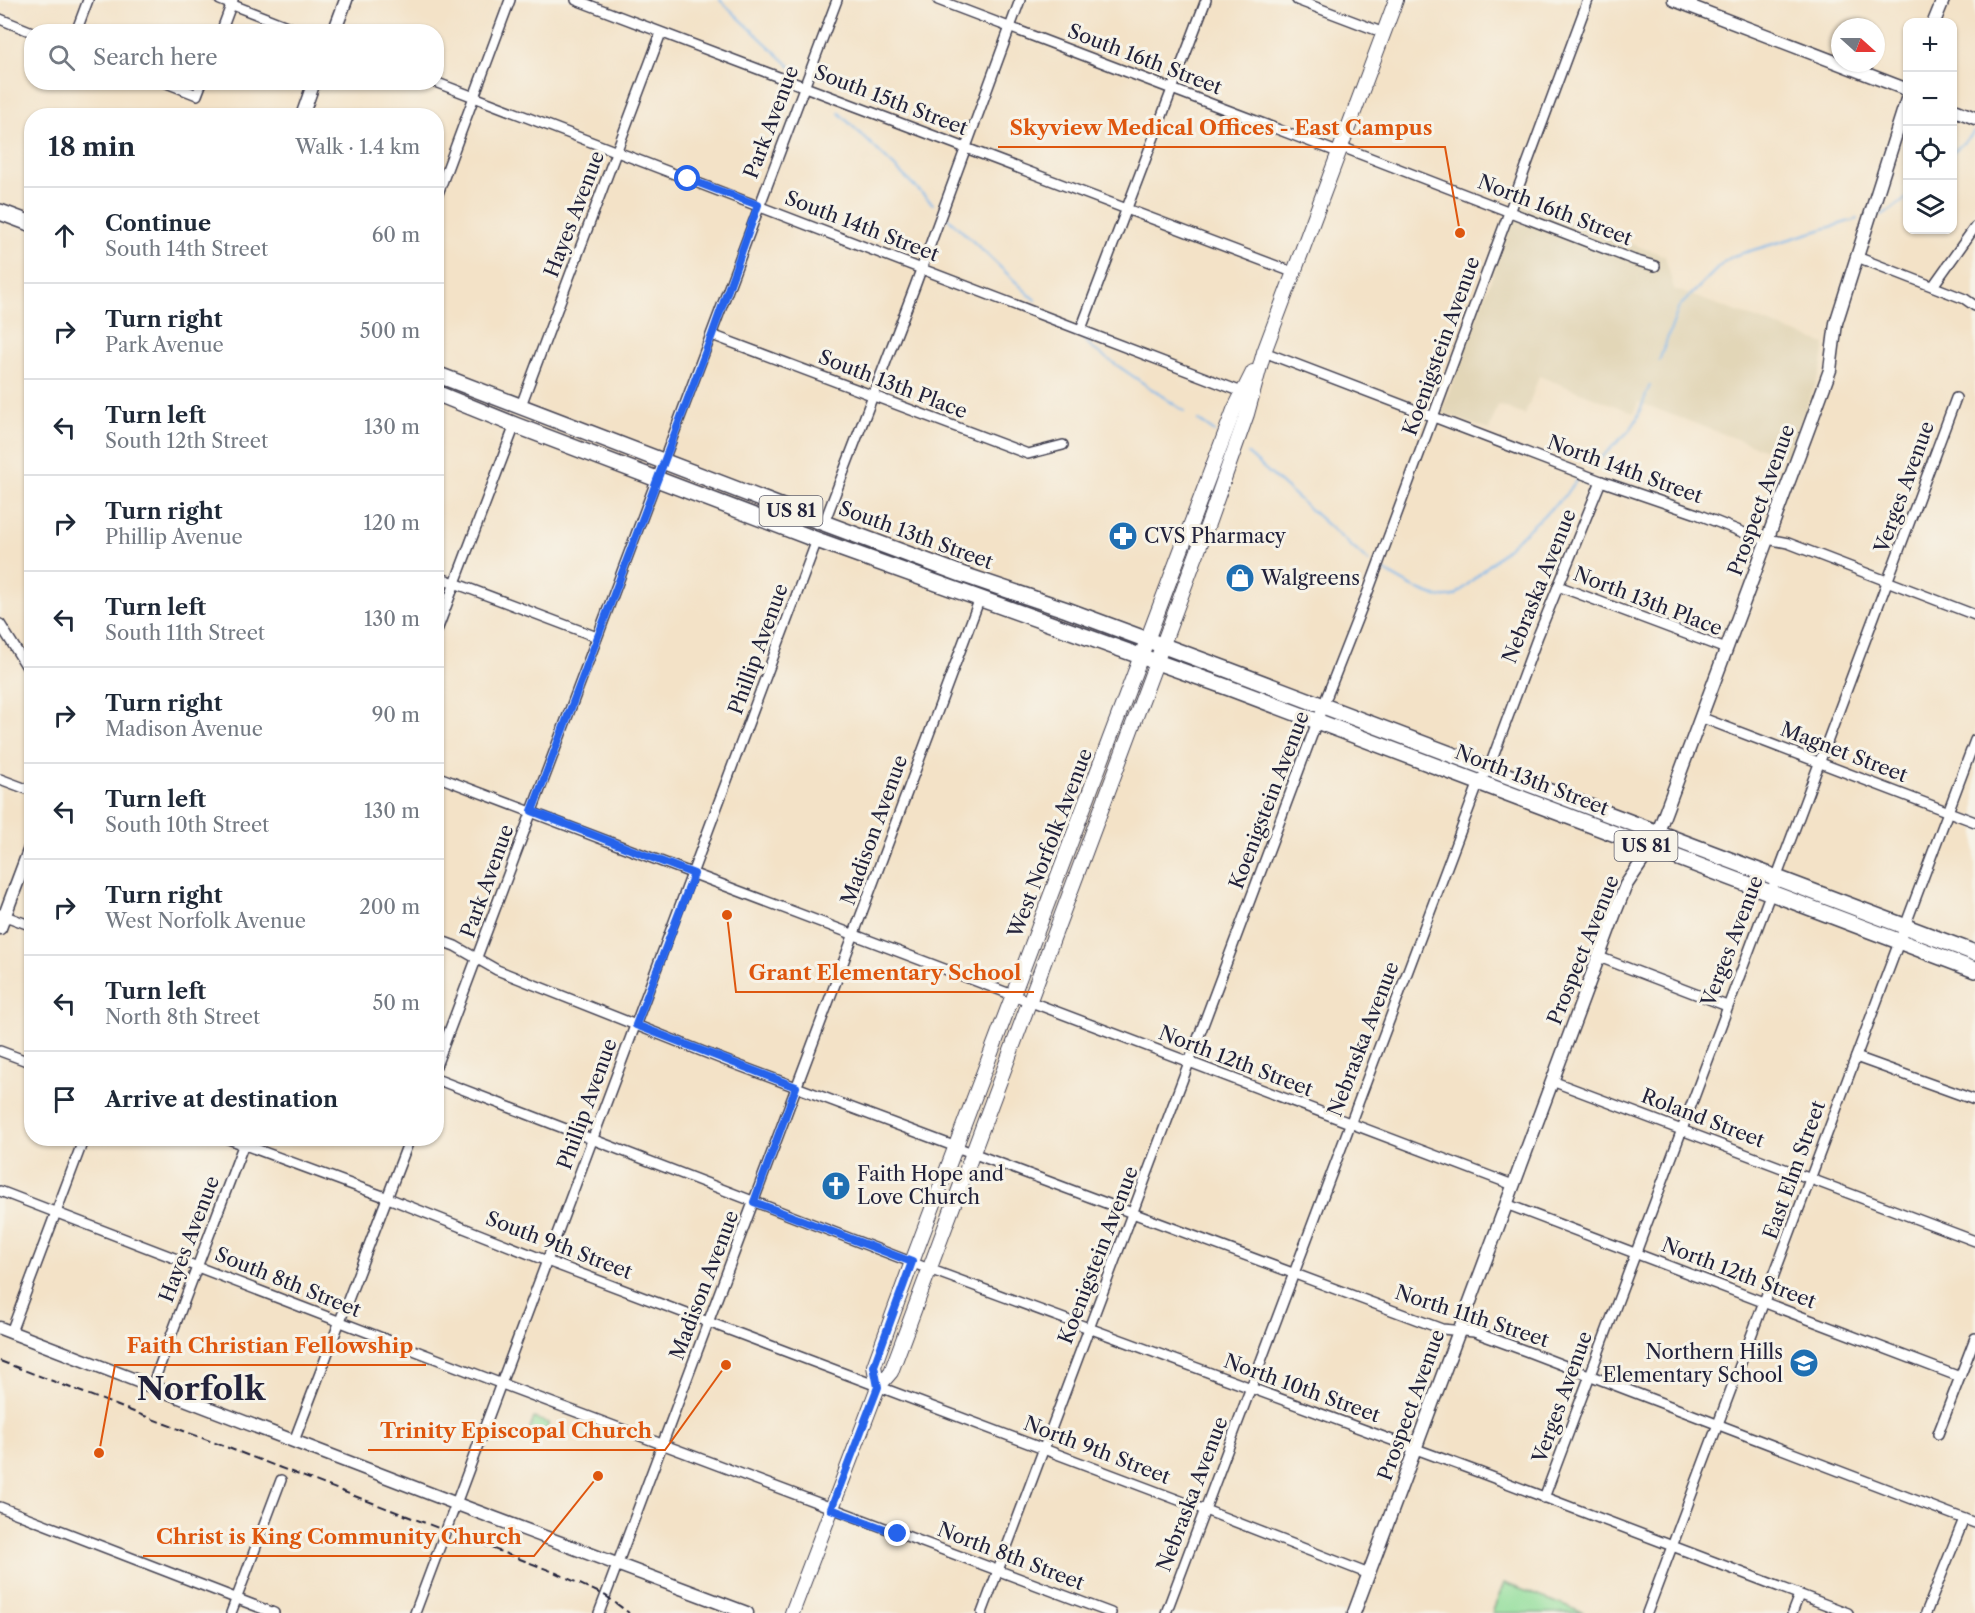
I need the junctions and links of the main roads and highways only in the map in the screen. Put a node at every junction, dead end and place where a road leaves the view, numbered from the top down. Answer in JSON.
{"nodes":[{"id":1,"x":1396,"y":0,"type":"edge"},
{"id":2,"x":0,"y":212,"type":"edge"},
{"id":3,"x":24,"y":221,"type":"edge"},
{"id":4,"x":1264,"y":351,"type":"junction"},
{"id":5,"x":444,"y":377,"type":"edge"},
{"id":6,"x":444,"y":396,"type":"edge"},
{"id":7,"x":1154,"y":643,"type":"junction"},
{"id":8,"x":1148,"y":658,"type":"junction"},
{"id":9,"x":1902,"y":933,"type":"junction"},
{"id":10,"x":1975,"y":953,"type":"edge"},
{"id":11,"x":1975,"y":970,"type":"edge"},
{"id":12,"x":878,"y":1387,"type":"junction"},
{"id":13,"x":792,"y":1613,"type":"edge"}],
"edges":[{"from":1,"to":4,"type":"main road","name":"West Norfolk Avenue"},
{"from":2,"to":3,"type":"highway"},
{"from":4,"to":7,"type":"main road","name":"West Norfolk Avenue"},
{"from":4,"to":7,"type":"main road","name":"West Norfolk Avenue"},
{"from":5,"to":7,"type":"highway","name":"South 13th Street","number":"US 81"},
{"from":6,"to":8,"type":"highway","name":"South 13th Street","number":"US 81"},
{"from":7,"to":8,"type":"main road","name":"West Norfolk Avenue"},
{"from":7,"to":9,"type":"highway","name":"North 13th Street","number":"US 81"},
{"from":8,"to":9,"type":"highway","name":"North 13th Street","number":"US 81"},
{"from":8,"to":12,"type":"main road","name":"West Norfolk Avenue"},
{"from":8,"to":12,"type":"main road","name":"West Norfolk Avenue"},
{"from":9,"to":10,"type":"highway","name":"North 13th Street","number":"US 81"},
{"from":9,"to":11,"type":"highway","name":"North 13th Street","number":"US 81"},
{"from":12,"to":13,"type":"main road","name":"West Norfolk Avenue"}]}
